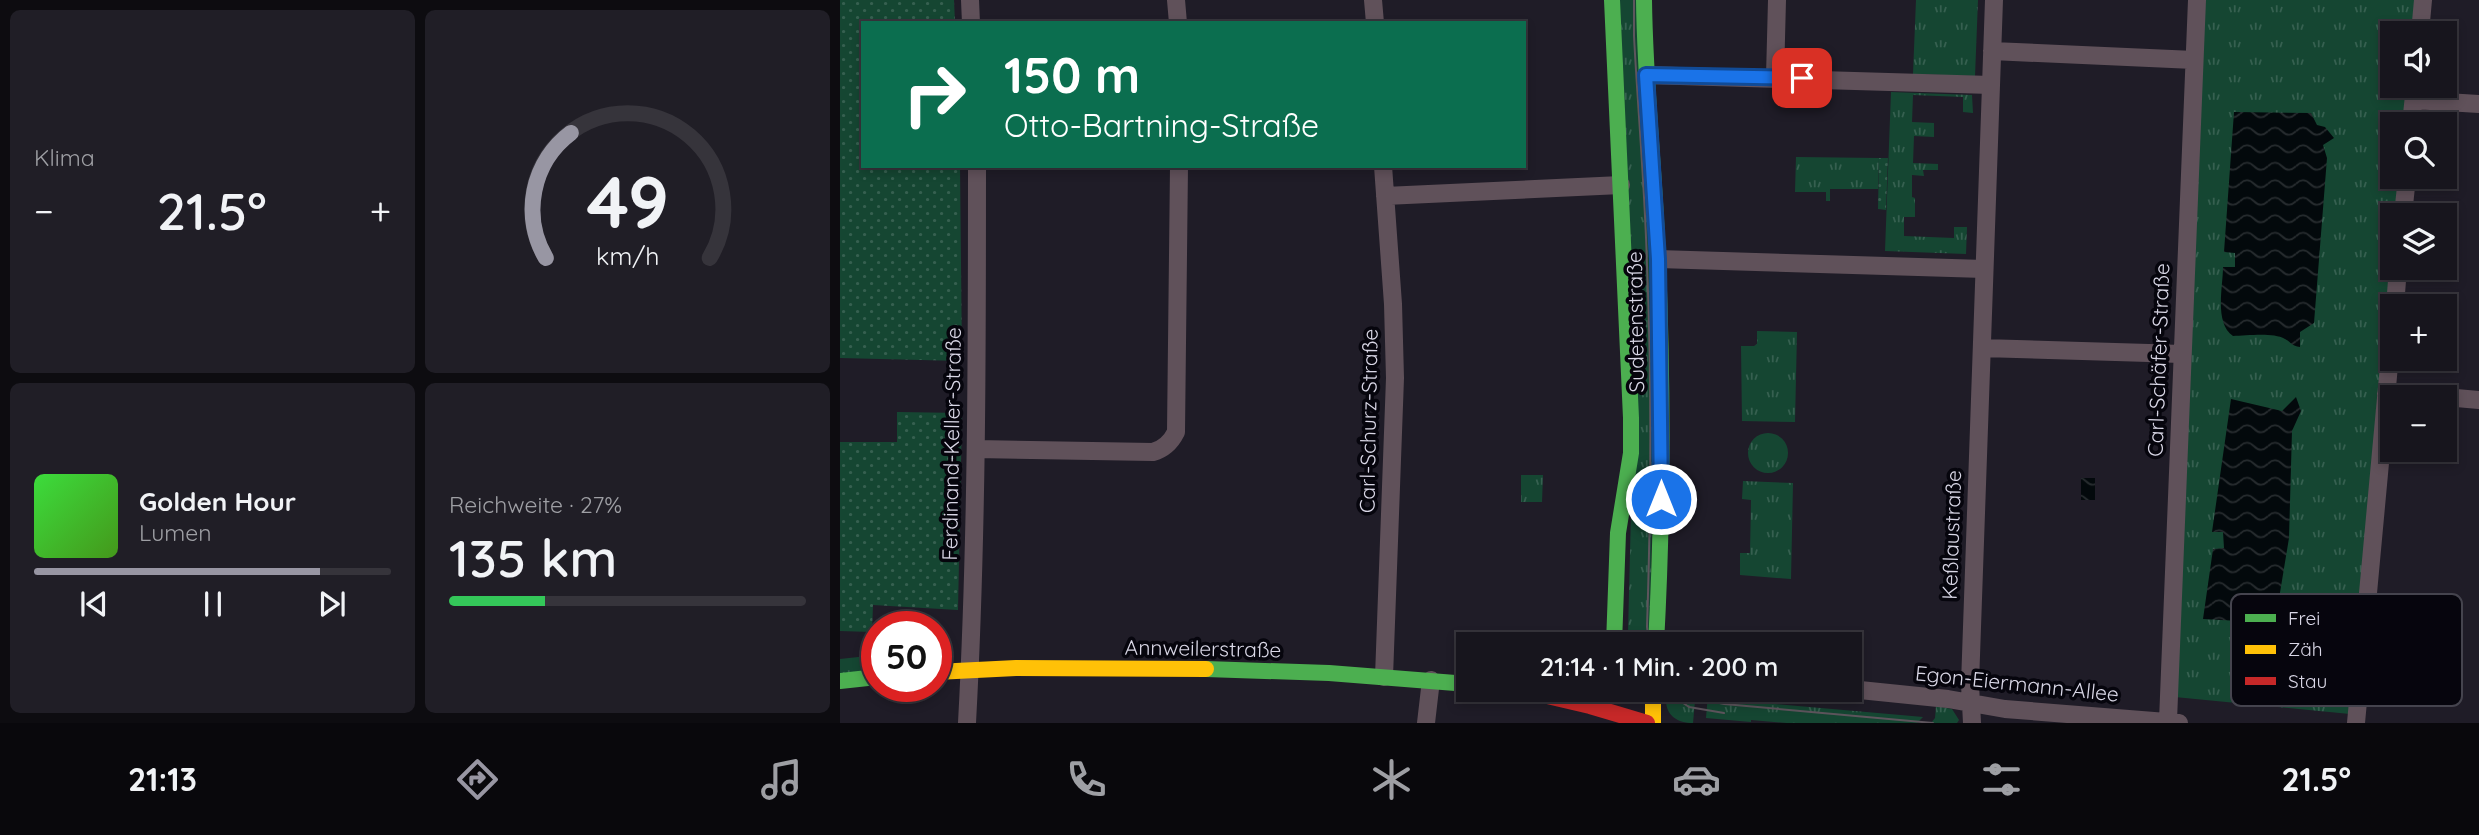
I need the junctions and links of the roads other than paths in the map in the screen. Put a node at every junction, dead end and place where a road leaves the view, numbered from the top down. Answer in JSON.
{"nodes":[{"id":1,"x":970,"y":0,"type":"edge"},
{"id":2,"x":1177,"y":0,"type":"edge"},
{"id":3,"x":1373,"y":0,"type":"edge"},
{"id":4,"x":1612,"y":0,"type":"edge"},
{"id":5,"x":1644,"y":0,"type":"edge"},
{"id":6,"x":1777,"y":0,"type":"edge"},
{"id":7,"x":1994,"y":0,"type":"edge"},
{"id":8,"x":2196,"y":0,"type":"edge"},
{"id":9,"x":2423,"y":0,"type":"edge"},
{"id":10,"x":971,"y":21,"type":"edge"},
{"id":11,"x":1178,"y":21,"type":"edge"},
{"id":12,"x":1375,"y":21,"type":"edge"},
{"id":13,"x":2421,"y":21,"type":"edge"},
{"id":14,"x":1992,"y":51,"type":"junction"},
{"id":15,"x":2194,"y":60,"type":"junction"},
{"id":16,"x":1646,"y":75,"type":"junction"},
{"id":17,"x":1775,"y":77,"type":"junction"},
{"id":18,"x":1991,"y":85,"type":"junction"},
{"id":19,"x":2444,"y":98,"type":"edge"},
{"id":20,"x":2479,"y":104,"type":"edge"},
{"id":21,"x":977,"y":168,"type":"edge"},
{"id":22,"x":1179,"y":168,"type":"edge"},
{"id":23,"x":1383,"y":168,"type":"edge"},
{"id":24,"x":1621,"y":186,"type":"junction"},
{"id":25,"x":1385,"y":196,"type":"junction"},
{"id":26,"x":1658,"y":259,"type":"junction"},
{"id":27,"x":1984,"y":269,"type":"junction"},
{"id":28,"x":1982,"y":348,"type":"junction"},
{"id":29,"x":2182,"y":354,"type":"junction"},
{"id":30,"x":2457,"y":398,"type":"edge"},
{"id":31,"x":2479,"y":400,"type":"edge"},
{"id":32,"x":976,"y":449,"type":"junction"},
{"id":33,"x":2380,"y":460,"type":"edge"},
{"id":34,"x":2368,"y":594,"type":"edge"},
{"id":35,"x":1614,"y":632,"type":"edge"},
{"id":36,"x":1656,"y":632,"type":"edge"},
{"id":37,"x":971,"y":668,"type":"junction"},
{"id":38,"x":952,"y":670,"type":"edge"},
{"id":39,"x":1384,"y":677,"type":"junction"},
{"id":40,"x":861,"y":679,"type":"edge"},
{"id":41,"x":1432,"y":680,"type":"junction"},
{"id":42,"x":840,"y":681,"type":"edge"},
{"id":43,"x":1456,"y":683,"type":"edge"},
{"id":44,"x":1862,"y":690,"type":"edge"},
{"id":45,"x":1574,"y":702,"type":"edge"},
{"id":46,"x":1653,"y":702,"type":"edge"},
{"id":47,"x":1972,"y":705,"type":"junction"},
{"id":48,"x":1622,"y":713,"type":"edge"},
{"id":49,"x":2174,"y":722,"type":"edge"},
{"id":50,"x":967,"y":723,"type":"edge"},
{"id":51,"x":1426,"y":723,"type":"edge"},
{"id":52,"x":1647,"y":723,"type":"edge"},
{"id":53,"x":1653,"y":723,"type":"edge"},
{"id":54,"x":1972,"y":723,"type":"edge"}],
"edges":[{"from":1,"to":10,"type":"street"},
{"from":2,"to":11,"type":"street"},
{"from":3,"to":12,"type":"street"},
{"from":4,"to":24,"type":"main road","name":"Sudetenstraße"},
{"from":5,"to":16,"type":"main road","name":"Sudetenstraße"},
{"from":6,"to":17,"type":"street"},
{"from":7,"to":14,"type":"street","name":"Keßlaustraße"},
{"from":8,"to":15,"type":"street","name":"Carl-Schäfer-Straße"},
{"from":9,"to":13,"type":"street"},
{"from":14,"to":15,"type":"street"},
{"from":14,"to":18,"type":"street","name":"Keßlaustraße"},
{"from":15,"to":29,"type":"street","name":"Carl-Schäfer-Straße"},
{"from":16,"to":17,"type":"street"},
{"from":16,"to":26,"type":"main road","name":"Sudetenstraße"},
{"from":17,"to":18,"type":"street"},
{"from":18,"to":27,"type":"street","name":"Keßlaustraße"},
{"from":19,"to":20,"type":"street"},
{"from":21,"to":32,"type":"street","name":"Ferdinand-Keller-Straße"},
{"from":22,"to":32,"type":"street"},
{"from":23,"to":25,"type":"street","name":"Carl-Schurz-Straße"},
{"from":24,"to":25,"type":"street"},
{"from":24,"to":35,"type":"main road","name":"Sudetenstraße"},
{"from":25,"to":39,"type":"street","name":"Carl-Schurz-Straße"},
{"from":26,"to":27,"type":"street"},
{"from":26,"to":36,"type":"main road","name":"Sudetenstraße"},
{"from":27,"to":28,"type":"street","name":"Keßlaustraße"},
{"from":28,"to":29,"type":"street"},
{"from":28,"to":47,"type":"street","name":"Keßlaustraße"},
{"from":29,"to":49,"type":"street","name":"Carl-Schäfer-Straße"},
{"from":30,"to":31,"type":"street"},
{"from":32,"to":37,"type":"street","name":"Ferdinand-Keller-Straße"},
{"from":33,"to":34,"type":"street"},
{"from":37,"to":38,"type":"main road","name":"Annweilerstraße"},
{"from":37,"to":39,"type":"main road","name":"Annweilerstraße"},
{"from":37,"to":50,"type":"street","name":"Ferdinand-Keller-Straße"},
{"from":39,"to":41,"type":"main road","name":"Annweilerstraße"},
{"from":40,"to":42,"type":"main road"},
{"from":41,"to":43,"type":"main road","name":"Annweilerstraße"},
{"from":41,"to":51,"type":"street"},
{"from":44,"to":47,"type":"street","name":"Egon-Eiermann-Allee"},
{"from":45,"to":48,"type":"main road"},
{"from":46,"to":53,"type":"main road"},
{"from":47,"to":49,"type":"street","name":"Egon-Eiermann-Allee"},
{"from":47,"to":54,"type":"street","name":"Keßlaustraße"},
{"from":48,"to":52,"type":"main road"}]}
